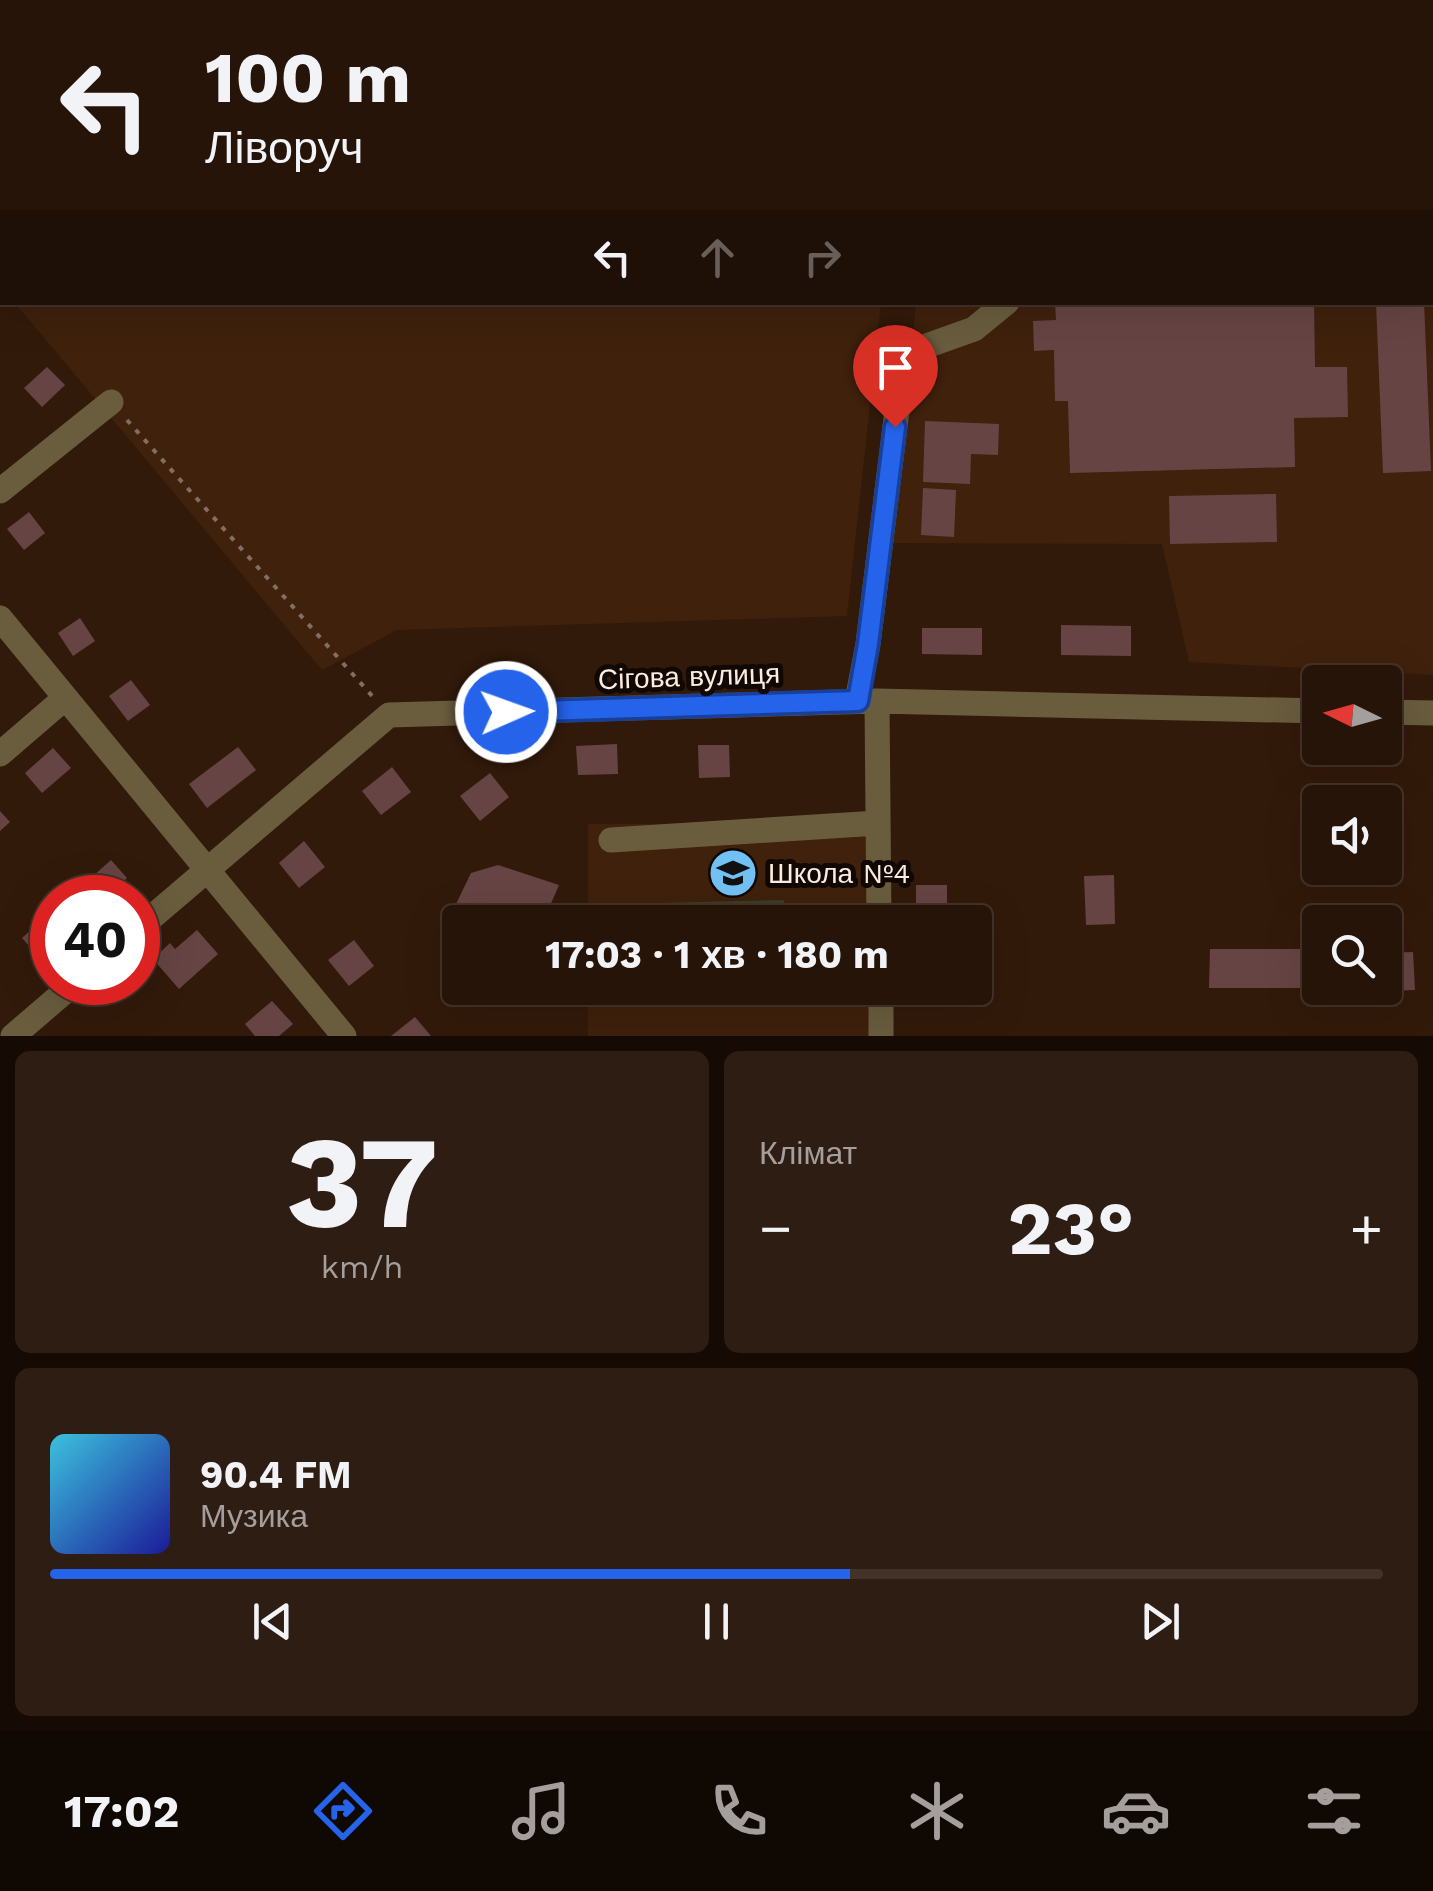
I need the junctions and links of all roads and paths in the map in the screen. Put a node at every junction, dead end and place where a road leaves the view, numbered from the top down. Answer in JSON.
{"nodes":[{"id":1,"x":1003,"y":305,"type":"edge"},
{"id":2,"x":111,"y":402,"type":"joint"},
{"id":3,"x":0,"y":491,"type":"edge"},
{"id":4,"x":0,"y":618,"type":"edge"},
{"id":5,"x":66,"y":698,"type":"junction"},
{"id":6,"x":867,"y":701,"type":"junction"},
{"id":7,"x":1302,"y":711,"type":"edge"},
{"id":8,"x":1402,"y":713,"type":"edge"},
{"id":9,"x":1433,"y":714,"type":"edge"},
{"id":10,"x":389,"y":716,"type":"junction"},
{"id":11,"x":0,"y":754,"type":"edge"},
{"id":12,"x":878,"y":823,"type":"junction"},
{"id":13,"x":611,"y":840,"type":"dead end"},
{"id":14,"x":208,"y":869,"type":"junction"},
{"id":15,"x":880,"y":905,"type":"edge"},
{"id":16,"x":160,"y":910,"type":"edge"},
{"id":17,"x":49,"y":1005,"type":"edge"},
{"id":18,"x":880,"y":1005,"type":"edge"},
{"id":19,"x":13,"y":1036,"type":"edge"},
{"id":20,"x":344,"y":1036,"type":"edge"},
{"id":21,"x":881,"y":1036,"type":"edge"}],
"edges":[{"from":1,"to":6,"type":"street"},
{"from":2,"to":3,"type":"street"},
{"from":2,"to":10,"type":"path"},
{"from":4,"to":5,"type":"street"},
{"from":5,"to":11,"type":"street"},
{"from":5,"to":14,"type":"street"},
{"from":6,"to":7,"type":"street","name":"Сігова вулиця"},
{"from":6,"to":10,"type":"street","name":"Сігова вулиця"},
{"from":6,"to":12,"type":"street"},
{"from":8,"to":9,"type":"street"},
{"from":10,"to":14,"type":"street"},
{"from":12,"to":13,"type":"street"},
{"from":12,"to":15,"type":"street"},
{"from":14,"to":16,"type":"street"},
{"from":14,"to":20,"type":"street"},
{"from":17,"to":19,"type":"street"},
{"from":18,"to":21,"type":"street"}]}
